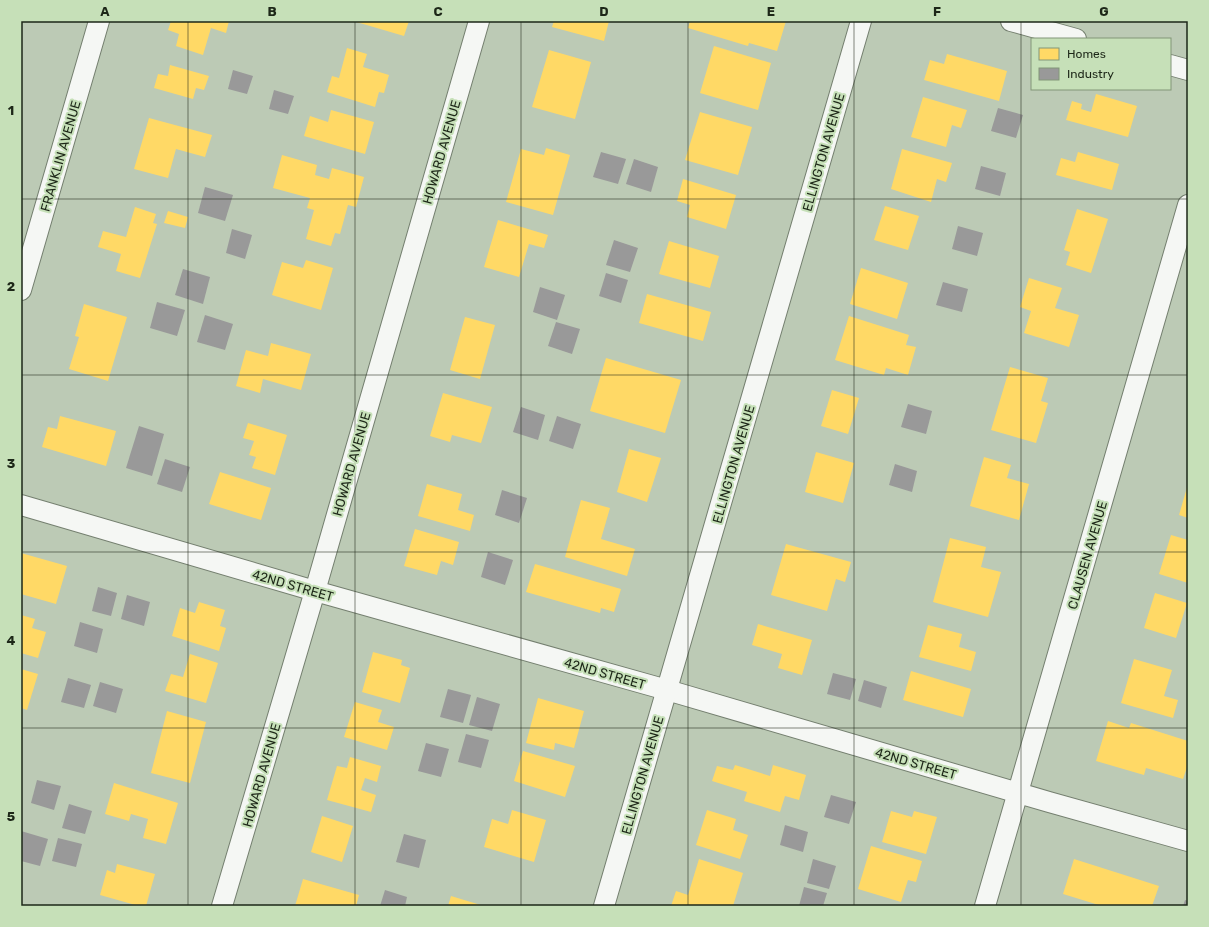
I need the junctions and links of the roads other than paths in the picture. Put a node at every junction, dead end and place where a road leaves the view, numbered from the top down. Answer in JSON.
{"nodes":[{"id":1,"x":99,"y":21,"type":"edge"},
{"id":2,"x":479,"y":21,"type":"edge"},
{"id":3,"x":861,"y":21,"type":"edge"},
{"id":4,"x":1011,"y":21,"type":"edge"},
{"id":5,"x":1072,"y":38,"type":"edge"},
{"id":6,"x":1171,"y":65,"type":"edge"},
{"id":7,"x":1188,"y":70,"type":"edge"},
{"id":8,"x":1188,"y":205,"type":"edge"},
{"id":9,"x":21,"y":290,"type":"edge"},
{"id":10,"x":21,"y":505,"type":"edge"},
{"id":11,"x":314,"y":591,"type":"junction"},
{"id":12,"x":667,"y":690,"type":"junction"},
{"id":13,"x":1018,"y":793,"type":"junction"},
{"id":14,"x":1188,"y":841,"type":"edge"},
{"id":15,"x":222,"y":906,"type":"edge"},
{"id":16,"x":604,"y":906,"type":"edge"},
{"id":17,"x":985,"y":906,"type":"edge"}],
"edges":[{"from":1,"to":9,"type":"street","name":"FRANKLIN AVENUE"},
{"from":2,"to":11,"type":"street","name":"HOWARD AVENUE"},
{"from":3,"to":12,"type":"street","name":"ELLINGTON AVENUE"},
{"from":4,"to":5,"type":"street"},
{"from":6,"to":7,"type":"street"},
{"from":8,"to":13,"type":"street","name":"CLAUSEN AVENUE"},
{"from":10,"to":11,"type":"street","name":"42ND STREET"},
{"from":11,"to":12,"type":"street","name":"42ND STREET"},
{"from":11,"to":15,"type":"street","name":"HOWARD AVENUE"},
{"from":12,"to":13,"type":"street","name":"42ND STREET"},
{"from":12,"to":16,"type":"street","name":"ELLINGTON AVENUE"},
{"from":13,"to":14,"type":"street","name":"42ND STREET"},
{"from":13,"to":17,"type":"street","name":"CLAUSEN AVENUE"}]}
